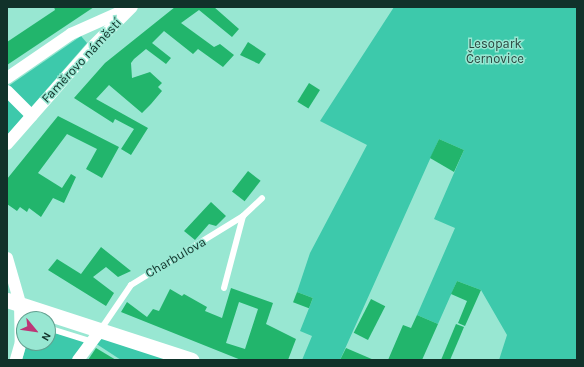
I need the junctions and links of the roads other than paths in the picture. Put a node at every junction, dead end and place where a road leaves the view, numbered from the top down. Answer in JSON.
{"nodes":[{"id":1,"x":132,"y":7,"type":"edge"},
{"id":2,"x":7,"y":78,"type":"edge"},
{"id":3,"x":7,"y":91,"type":"edge"},
{"id":4,"x":32,"y":116,"type":"junction"},
{"id":5,"x":7,"y":144,"type":"edge"},
{"id":6,"x":262,"y":198,"type":"dead end"},
{"id":7,"x":243,"y":216,"type":"junction"},
{"id":8,"x":7,"y":258,"type":"edge"},
{"id":9,"x":224,"y":288,"type":"dead end"},
{"id":10,"x":13,"y":301,"type":"edge"},
{"id":11,"x":18,"y":311,"type":"edge"},
{"id":12,"x":101,"y":329,"type":"junction"},
{"id":13,"x":56,"y":330,"type":"edge"},
{"id":14,"x":90,"y":341,"type":"junction"},
{"id":15,"x":78,"y":360,"type":"edge"},
{"id":16,"x":192,"y":360,"type":"edge"}],
"edges":[{"from":1,"to":2,"type":"street","name":"Faměrovo náměstí"},
{"from":1,"to":4,"type":"street","name":"Faměrovo náměstí"},
{"from":3,"to":4,"type":"street","name":"Faměrovo náměstí"},
{"from":4,"to":5,"type":"street","name":"Faměrovo náměstí"},
{"from":6,"to":7,"type":"lane","name":"Charbulova"},
{"from":7,"to":9,"type":"lane"},
{"from":7,"to":12,"type":"lane","name":"Charbulova"},
{"from":8,"to":10,"type":"street"},
{"from":10,"to":11,"type":"street"},
{"from":10,"to":12,"type":"street"},
{"from":12,"to":14,"type":"street"},
{"from":12,"to":16,"type":"street"},
{"from":13,"to":14,"type":"lane"},
{"from":14,"to":15,"type":"street"}]}
